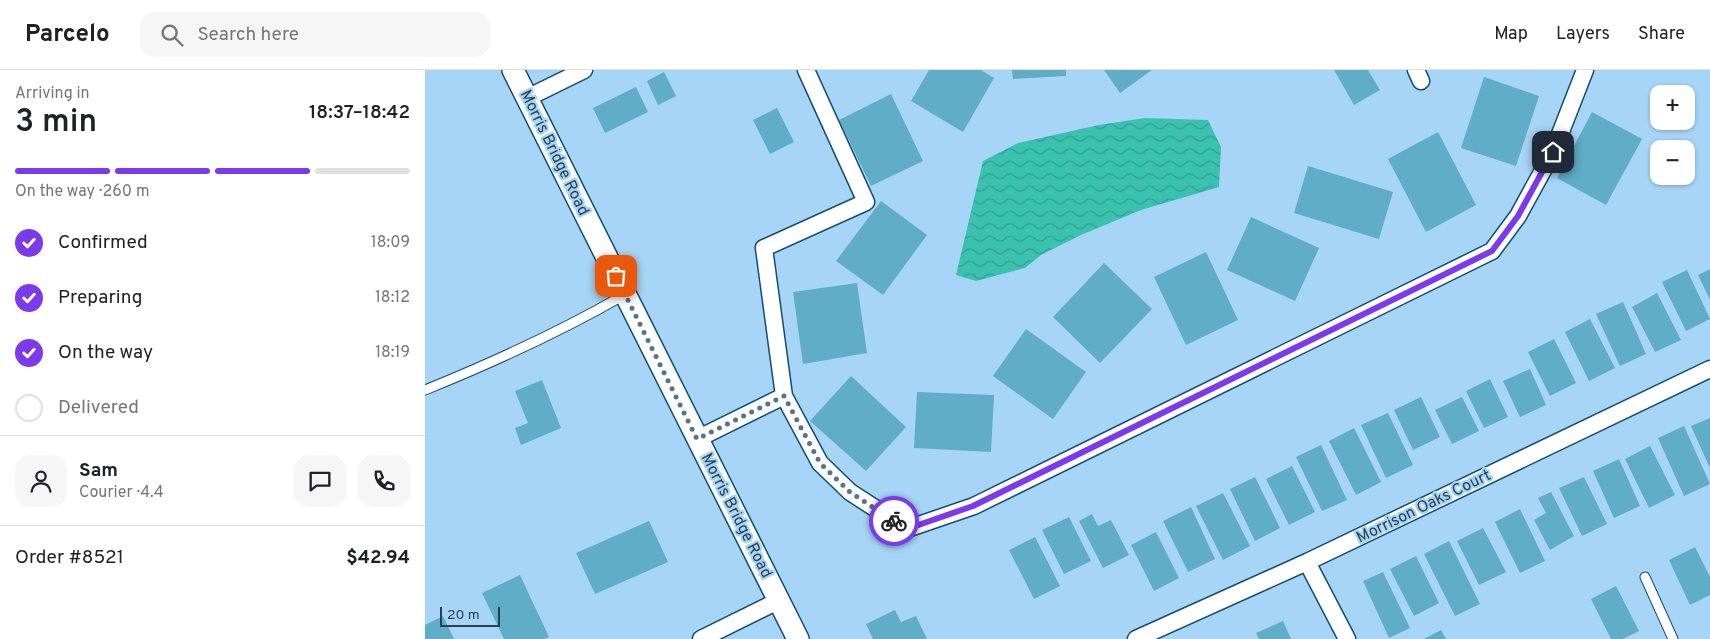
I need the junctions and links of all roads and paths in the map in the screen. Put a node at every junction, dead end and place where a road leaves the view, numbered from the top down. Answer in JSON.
{"nodes":[{"id":1,"x":513,"y":70,"type":"edge"},
{"id":2,"x":584,"y":70,"type":"edge"},
{"id":3,"x":806,"y":70,"type":"edge"},
{"id":4,"x":1585,"y":70,"type":"edge"},
{"id":5,"x":527,"y":98,"type":"junction"},
{"id":6,"x":625,"y":294,"type":"junction"},
{"id":7,"x":1710,"y":370,"type":"edge"},
{"id":8,"x":425,"y":390,"type":"edge"},
{"id":9,"x":784,"y":396,"type":"junction"},
{"id":10,"x":697,"y":439,"type":"junction"},
{"id":11,"x":1307,"y":562,"type":"junction"},
{"id":12,"x":1645,"y":578,"type":"dead end"},
{"id":13,"x":779,"y":601,"type":"junction"},
{"id":14,"x":701,"y":639,"type":"edge"},
{"id":15,"x":797,"y":639,"type":"edge"},
{"id":16,"x":1136,"y":639,"type":"edge"},
{"id":17,"x":1347,"y":639,"type":"edge"},
{"id":18,"x":1673,"y":639,"type":"edge"}],
"edges":[{"from":1,"to":5,"type":"street","name":"Morris Bridge Road"},
{"from":2,"to":5,"type":"street"},
{"from":3,"to":9,"type":"street"},
{"from":4,"to":9,"type":"street"},
{"from":5,"to":6,"type":"street","name":"Morris Bridge Road"},
{"from":6,"to":8,"type":"lane"},
{"from":6,"to":10,"type":"street","name":"Morris Bridge Road"},
{"from":7,"to":11,"type":"street","name":"Morrison Oaks Court"},
{"from":9,"to":10,"type":"street"},
{"from":10,"to":13,"type":"street","name":"Morris Bridge Road"},
{"from":11,"to":16,"type":"street","name":"Morrison Oaks Court"},
{"from":11,"to":17,"type":"street"},
{"from":12,"to":18,"type":"lane"},
{"from":13,"to":14,"type":"street"},
{"from":13,"to":15,"type":"street","name":"Morris Bridge Road"}]}
